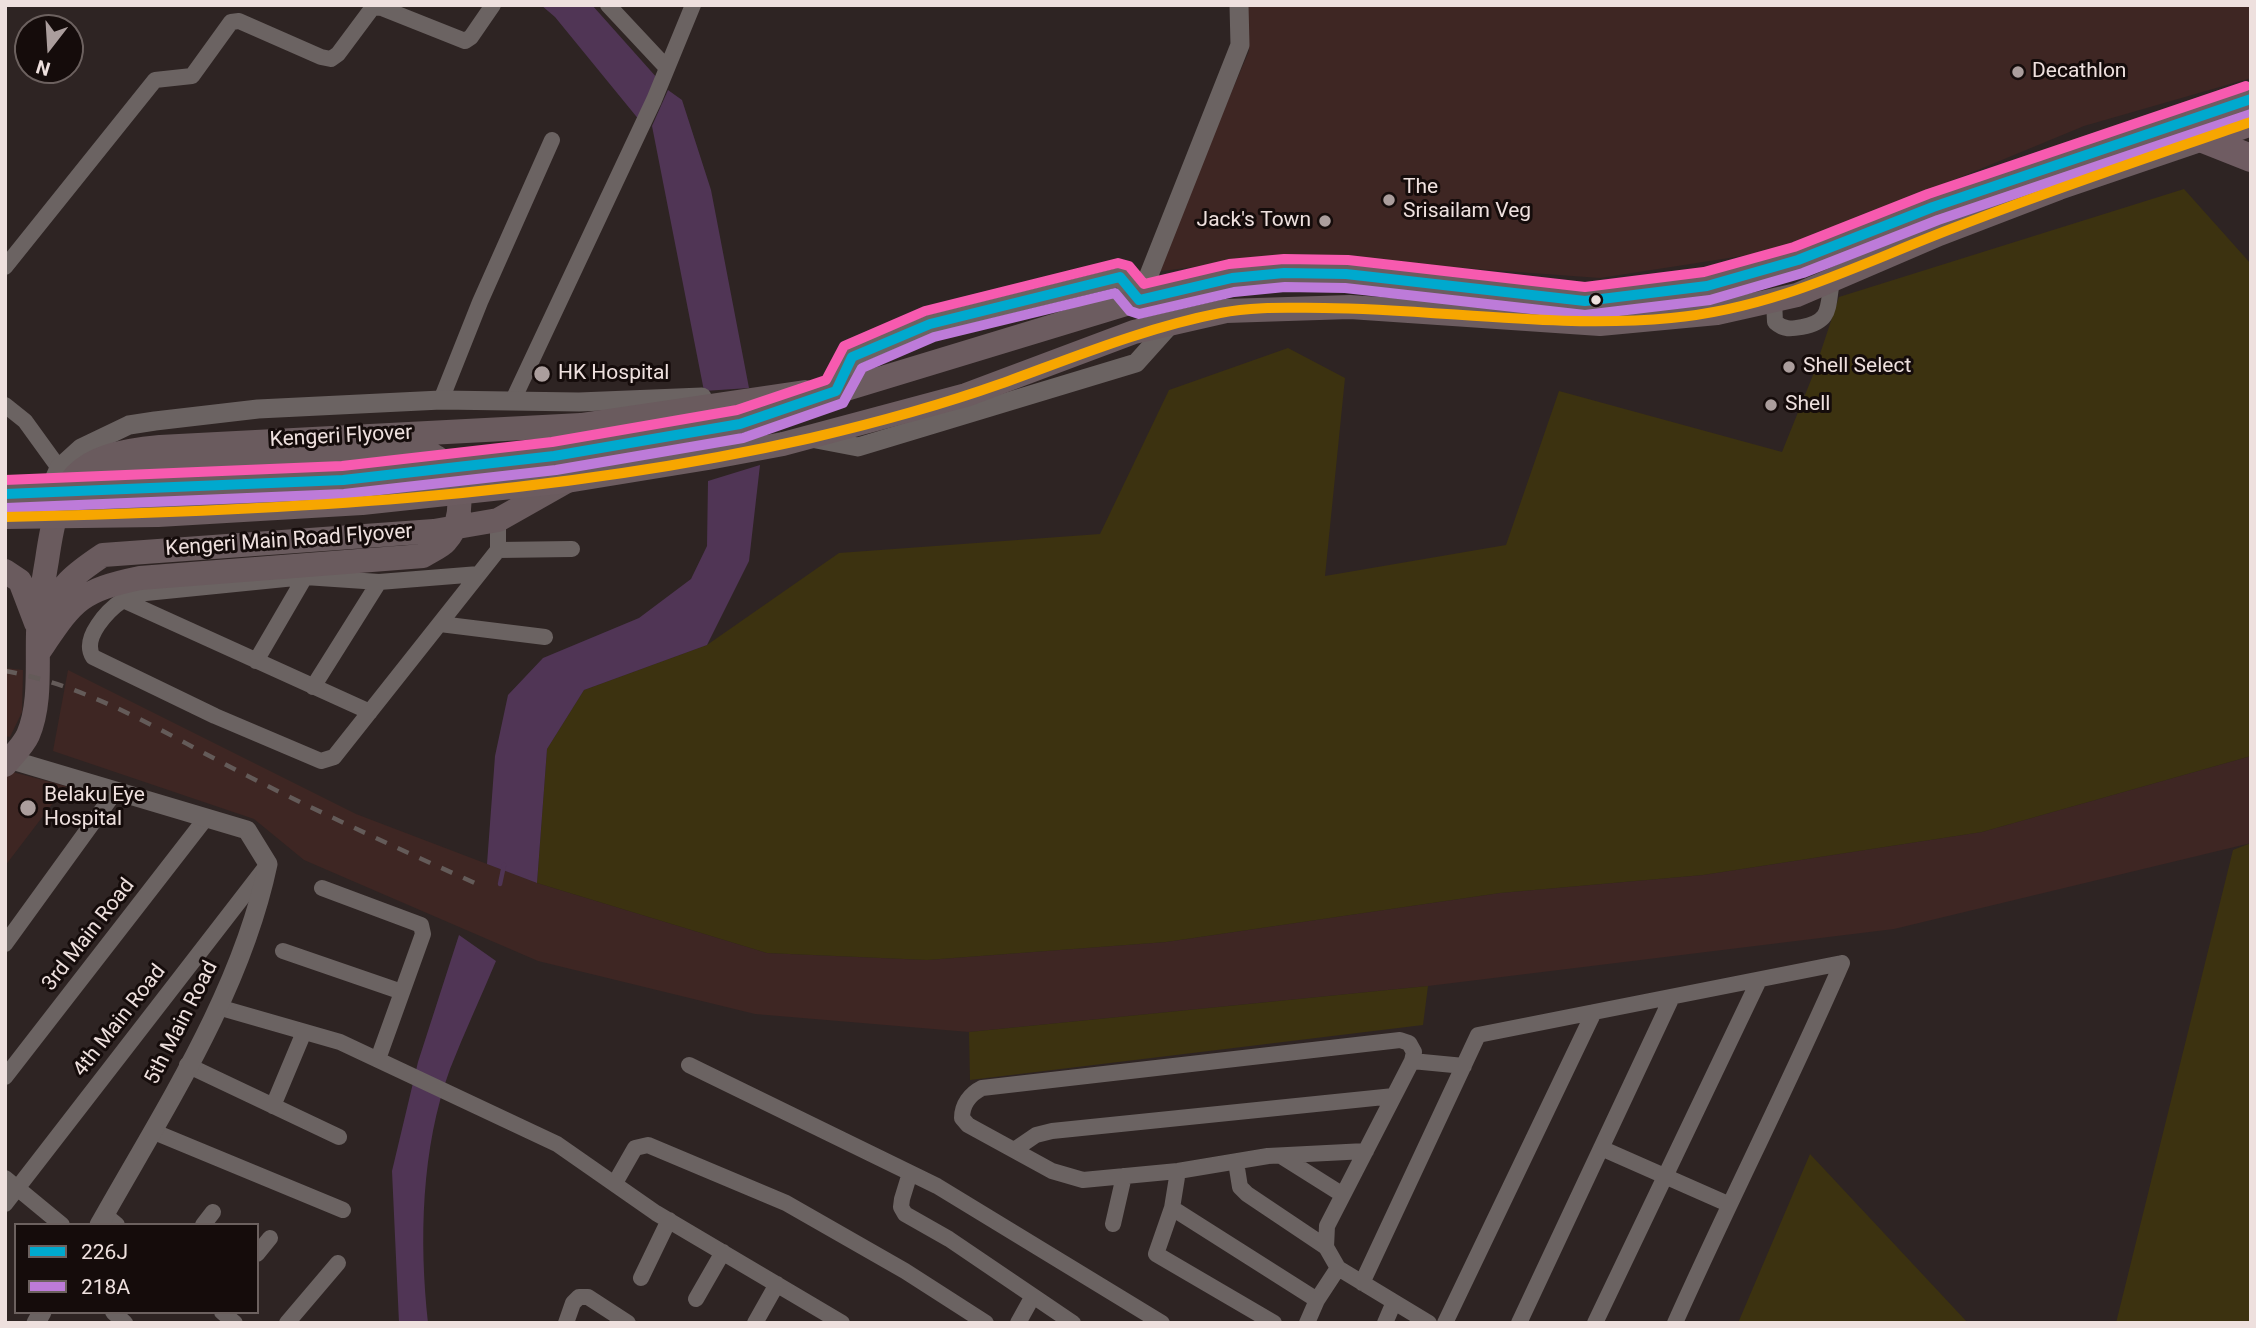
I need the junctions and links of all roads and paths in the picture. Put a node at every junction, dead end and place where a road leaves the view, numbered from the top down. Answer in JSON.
{"nodes":[{"id":1,"x":493,"y":5,"type":"edge"},
{"id":2,"x":608,"y":5,"type":"edge"},
{"id":3,"x":693,"y":5,"type":"edge"},
{"id":4,"x":1239,"y":5,"type":"edge"},
{"id":5,"x":373,"y":6,"type":"edge"},
{"id":6,"x":666,"y":67,"type":"junction"},
{"id":7,"x":2251,"y":99,"type":"edge"},
{"id":8,"x":2251,"y":122,"type":"edge"},
{"id":9,"x":2201,"y":129,"type":"junction"},
{"id":10,"x":552,"y":140,"type":"dead end"},
{"id":11,"x":2251,"y":158,"type":"edge"},
{"id":12,"x":1798,"y":260,"type":"junction"},
{"id":13,"x":5,"y":267,"type":"edge"},
{"id":14,"x":1832,"y":281,"type":"junction"},
{"id":15,"x":1785,"y":298,"type":"junction"},
{"id":16,"x":1139,"y":300,"type":"junction"},
{"id":17,"x":836,"y":391,"type":"junction"},
{"id":18,"x":442,"y":400,"type":"junction"},
{"id":19,"x":513,"y":400,"type":"junction"},
{"id":20,"x":5,"y":405,"type":"edge"},
{"id":21,"x":739,"y":410,"type":"junction"},
{"id":22,"x":59,"y":468,"type":"junction"},
{"id":23,"x":567,"y":481,"type":"junction"},
{"id":24,"x":60,"y":491,"type":"junction"},
{"id":25,"x":5,"y":494,"type":"edge"},
{"id":26,"x":5,"y":517,"type":"edge"},
{"id":27,"x":498,"y":520,"type":"junction"},
{"id":28,"x":572,"y":549,"type":"dead end"},
{"id":29,"x":498,"y":550,"type":"junction"},
{"id":30,"x":5,"y":571,"type":"edge"},
{"id":31,"x":479,"y":574,"type":"junction"},
{"id":32,"x":305,"y":577,"type":"junction"},
{"id":33,"x":379,"y":582,"type":"junction"},
{"id":34,"x":51,"y":593,"type":"junction"},
{"id":35,"x":123,"y":600,"type":"junction"},
{"id":36,"x":440,"y":624,"type":"junction"},
{"id":37,"x":544,"y":637,"type":"dead end"},
{"id":38,"x":256,"y":661,"type":"junction"},
{"id":39,"x":313,"y":687,"type":"junction"},
{"id":40,"x":370,"y":712,"type":"junction"},
{"id":41,"x":7,"y":761,"type":"edge"},
{"id":42,"x":115,"y":792,"type":"junction"},
{"id":43,"x":206,"y":818,"type":"junction"},
{"id":44,"x":268,"y":864,"type":"junction"},
{"id":45,"x":322,"y":888,"type":"dead end"},
{"id":46,"x":5,"y":944,"type":"edge"},
{"id":47,"x":283,"y":951,"type":"dead end"},
{"id":48,"x":1759,"y":980,"type":"junction"},
{"id":49,"x":402,"y":992,"type":"junction"},
{"id":50,"x":1672,"y":997,"type":"junction"},
{"id":51,"x":218,"y":1007,"type":"junction"},
{"id":52,"x":1594,"y":1012,"type":"junction"},
{"id":53,"x":304,"y":1031,"type":"junction"},
{"id":54,"x":378,"y":1059,"type":"junction"},
{"id":55,"x":1412,"y":1061,"type":"junction"},
{"id":56,"x":690,"y":1065,"type":"dead end"},
{"id":57,"x":187,"y":1066,"type":"junction"},
{"id":58,"x":1464,"y":1066,"type":"junction"},
{"id":59,"x":5,"y":1077,"type":"edge"},
{"id":60,"x":1394,"y":1096,"type":"junction"},
{"id":61,"x":273,"y":1106,"type":"junction"},
{"id":62,"x":152,"y":1131,"type":"junction"},
{"id":63,"x":339,"y":1137,"type":"dead end"},
{"id":64,"x":1601,"y":1148,"type":"junction"},
{"id":65,"x":1014,"y":1150,"type":"junction"},
{"id":66,"x":1366,"y":1151,"type":"junction"},
{"id":67,"x":1281,"y":1156,"type":"junction"},
{"id":68,"x":1236,"y":1162,"type":"junction"},
{"id":69,"x":1178,"y":1171,"type":"junction"},
{"id":70,"x":910,"y":1173,"type":"junction"},
{"id":71,"x":1124,"y":1176,"type":"junction"},
{"id":72,"x":1665,"y":1177,"type":"junction"},
{"id":73,"x":11,"y":1183,"type":"edge"},
{"id":74,"x":615,"y":1183,"type":"junction"},
{"id":75,"x":1343,"y":1195,"type":"junction"},
{"id":76,"x":5,"y":1204,"type":"edge"},
{"id":77,"x":1728,"y":1204,"type":"junction"},
{"id":78,"x":1172,"y":1208,"type":"junction"},
{"id":79,"x":343,"y":1210,"type":"dead end"},
{"id":80,"x":669,"y":1220,"type":"junction"},
{"id":81,"x":107,"y":1222,"type":"edge"},
{"id":82,"x":60,"y":1223,"type":"edge"},
{"id":83,"x":1113,"y":1224,"type":"dead end"},
{"id":84,"x":270,"y":1238,"type":"dead end"},
{"id":85,"x":1326,"y":1247,"type":"junction"},
{"id":86,"x":259,"y":1252,"type":"edge"},
{"id":87,"x":723,"y":1252,"type":"junction"},
{"id":88,"x":338,"y":1263,"type":"dead end"},
{"id":89,"x":1338,"y":1268,"type":"junction"},
{"id":90,"x":641,"y":1278,"type":"dead end"},
{"id":91,"x":1362,"y":1283,"type":"junction"},
{"id":92,"x":777,"y":1284,"type":"junction"},
{"id":93,"x":1033,"y":1296,"type":"junction"},
{"id":94,"x":696,"y":1299,"type":"dead end"},
{"id":95,"x":1317,"y":1300,"type":"junction"},
{"id":96,"x":1394,"y":1302,"type":"junction"},
{"id":97,"x":819,"y":1317,"type":"edge"},
{"id":98,"x":288,"y":1323,"type":"edge"},
{"id":99,"x":565,"y":1323,"type":"edge"},
{"id":100,"x":628,"y":1323,"type":"edge"},
{"id":101,"x":755,"y":1323,"type":"edge"},
{"id":102,"x":842,"y":1323,"type":"edge"},
{"id":103,"x":985,"y":1323,"type":"edge"},
{"id":104,"x":1018,"y":1323,"type":"edge"},
{"id":105,"x":1073,"y":1323,"type":"edge"},
{"id":106,"x":1162,"y":1323,"type":"edge"},
{"id":107,"x":1274,"y":1323,"type":"edge"},
{"id":108,"x":1307,"y":1323,"type":"edge"},
{"id":109,"x":1385,"y":1323,"type":"edge"},
{"id":110,"x":1429,"y":1323,"type":"edge"},
{"id":111,"x":1445,"y":1323,"type":"edge"},
{"id":112,"x":1519,"y":1323,"type":"edge"},
{"id":113,"x":1595,"y":1323,"type":"edge"},
{"id":114,"x":1675,"y":1323,"type":"edge"}],
"edges":[{"from":1,"to":5,"type":"street"},
{"from":2,"to":6,"type":"street"},
{"from":3,"to":6,"type":"street"},
{"from":4,"to":16,"type":"street"},
{"from":5,"to":13,"type":"street"},
{"from":6,"to":19,"type":"street"},
{"from":7,"to":9,"type":"highway"},
{"from":8,"to":9,"type":"highway"},
{"from":9,"to":11,"type":"highway"},
{"from":9,"to":12,"type":"highway"},
{"from":9,"to":14,"type":"highway"},
{"from":10,"to":18,"type":"street"},
{"from":12,"to":15,"type":"highway"},
{"from":12,"to":16,"type":"highway"},
{"from":14,"to":15,"type":"highway"},
{"from":14,"to":15,"type":"street"},
{"from":15,"to":23,"type":"highway"},
{"from":16,"to":17,"type":"highway"},
{"from":16,"to":17,"type":"street"},
{"from":17,"to":21,"type":"highway"},
{"from":18,"to":19,"type":"street"},
{"from":18,"to":22,"type":"street"},
{"from":19,"to":21,"type":"street"},
{"from":20,"to":22,"type":"street"},
{"from":21,"to":24,"type":"highway"},
{"from":21,"to":34,"type":"main road","name":"Kengeri Flyover"},
{"from":22,"to":24,"type":"street"},
{"from":23,"to":26,"type":"highway"},
{"from":23,"to":27,"type":"main road","name":"Kengeri Main Road Flyover"},
{"from":24,"to":25,"type":"highway"},
{"from":24,"to":34,"type":"main road","name":"Kengeri Flyover"},
{"from":27,"to":29,"type":"street"},
{"from":27,"to":34,"type":"main road","name":"Kengeri Main Road Flyover"},
{"from":28,"to":29,"type":"street"},
{"from":29,"to":31,"type":"street"},
{"from":30,"to":34,"type":"main road"},
{"from":31,"to":33,"type":"street"},
{"from":31,"to":36,"type":"street"},
{"from":32,"to":33,"type":"street"},
{"from":32,"to":35,"type":"street"},
{"from":32,"to":38,"type":"street"},
{"from":33,"to":39,"type":"street"},
{"from":34,"to":41,"type":"main road","name":"Kengeri Main Road Flyover"},
{"from":35,"to":38,"type":"street"},
{"from":35,"to":40,"type":"street"},
{"from":36,"to":37,"type":"street"},
{"from":36,"to":40,"type":"street"},
{"from":38,"to":39,"type":"street"},
{"from":39,"to":40,"type":"street"},
{"from":41,"to":42,"type":"street"},
{"from":42,"to":43,"type":"street"},
{"from":42,"to":46,"type":"street"},
{"from":43,"to":44,"type":"street"},
{"from":43,"to":59,"type":"street","name":"3rd Main Road"},
{"from":44,"to":51,"type":"street","name":"5th Main Road"},
{"from":44,"to":73,"type":"street","name":"4th Main Road"},
{"from":45,"to":49,"type":"street"},
{"from":47,"to":49,"type":"street"},
{"from":48,"to":50,"type":"street"},
{"from":48,"to":72,"type":"street"},
{"from":48,"to":77,"type":"street"},
{"from":49,"to":54,"type":"street"},
{"from":50,"to":52,"type":"street"},
{"from":50,"to":64,"type":"street"},
{"from":51,"to":53,"type":"street"},
{"from":51,"to":57,"type":"street","name":"5th Main Road"},
{"from":52,"to":58,"type":"street"},
{"from":52,"to":111,"type":"street"},
{"from":53,"to":54,"type":"street"},
{"from":53,"to":61,"type":"street"},
{"from":54,"to":74,"type":"street"},
{"from":55,"to":58,"type":"street"},
{"from":55,"to":60,"type":"street"},
{"from":55,"to":65,"type":"street"},
{"from":56,"to":70,"type":"street"},
{"from":57,"to":61,"type":"street"},
{"from":57,"to":62,"type":"street","name":"5th Main Road"},
{"from":58,"to":91,"type":"street"},
{"from":60,"to":65,"type":"street"},
{"from":60,"to":66,"type":"street"},
{"from":61,"to":63,"type":"street"},
{"from":62,"to":79,"type":"street"},
{"from":62,"to":81,"type":"street","name":"5th Main Road"},
{"from":64,"to":72,"type":"street"},
{"from":64,"to":112,"type":"street"},
{"from":65,"to":71,"type":"street"},
{"from":66,"to":67,"type":"street"},
{"from":66,"to":75,"type":"street"},
{"from":67,"to":68,"type":"street"},
{"from":67,"to":75,"type":"street"},
{"from":68,"to":69,"type":"street"},
{"from":68,"to":85,"type":"street"},
{"from":69,"to":71,"type":"street"},
{"from":69,"to":78,"type":"street"},
{"from":70,"to":93,"type":"street"},
{"from":70,"to":106,"type":"street"},
{"from":71,"to":83,"type":"street"},
{"from":72,"to":77,"type":"street"},
{"from":72,"to":113,"type":"street"},
{"from":73,"to":76,"type":"street","name":"4th Main Road"},
{"from":73,"to":82,"type":"street"},
{"from":74,"to":80,"type":"street"},
{"from":74,"to":103,"type":"street"},
{"from":75,"to":85,"type":"street"},
{"from":77,"to":114,"type":"street"},
{"from":78,"to":95,"type":"street"},
{"from":78,"to":107,"type":"street"},
{"from":80,"to":87,"type":"street"},
{"from":80,"to":90,"type":"street"},
{"from":84,"to":86,"type":"street"},
{"from":85,"to":89,"type":"street"},
{"from":87,"to":92,"type":"street"},
{"from":87,"to":94,"type":"street"},
{"from":88,"to":98,"type":"street"},
{"from":89,"to":91,"type":"street"},
{"from":89,"to":95,"type":"street"},
{"from":91,"to":96,"type":"street"},
{"from":92,"to":97,"type":"street"},
{"from":92,"to":101,"type":"street"},
{"from":93,"to":104,"type":"street"},
{"from":93,"to":105,"type":"street"},
{"from":95,"to":108,"type":"street"},
{"from":96,"to":109,"type":"street"},
{"from":96,"to":110,"type":"street"},
{"from":97,"to":102,"type":"street"},
{"from":99,"to":100,"type":"street"}]}
